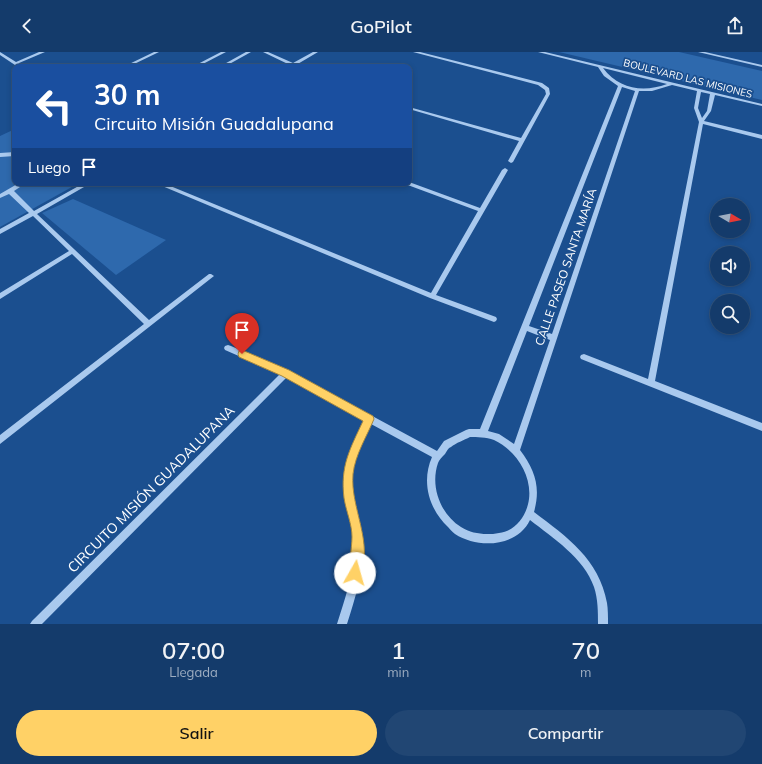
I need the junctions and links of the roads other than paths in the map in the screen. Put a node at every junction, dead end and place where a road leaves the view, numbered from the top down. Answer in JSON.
{"nodes":[{"id":1,"x":43,"y":52,"type":"edge"},
{"id":2,"x":157,"y":52,"type":"edge"},
{"id":3,"x":224,"y":52,"type":"edge"},
{"id":4,"x":249,"y":52,"type":"edge"},
{"id":5,"x":265,"y":52,"type":"edge"},
{"id":6,"x":316,"y":52,"type":"edge"},
{"id":7,"x":415,"y":52,"type":"edge"},
{"id":8,"x":540,"y":52,"type":"edge"},
{"id":9,"x":700,"y":52,"type":"edge"},
{"id":10,"x":0,"y":53,"type":"edge"},
{"id":11,"x":720,"y":54,"type":"edge"},
{"id":12,"x":16,"y":63,"type":"joint"},
{"id":13,"x":131,"y":64,"type":"edge"},
{"id":14,"x":200,"y":64,"type":"edge"},
{"id":15,"x":227,"y":64,"type":"edge"},
{"id":16,"x":287,"y":64,"type":"edge"},
{"id":17,"x":295,"y":64,"type":"edge"},
{"id":18,"x":599,"y":66,"type":"junction"},
{"id":19,"x":762,"y":66,"type":"edge"},
{"id":20,"x":672,"y":83,"type":"junction"},
{"id":21,"x":620,"y":86,"type":"junction"},
{"id":22,"x":699,"y":90,"type":"junction"},
{"id":23,"x":637,"y":91,"type":"junction"},
{"id":24,"x":713,"y":94,"type":"junction"},
{"id":25,"x":762,"y":105,"type":"edge"},
{"id":26,"x":412,"y":109,"type":"edge"},
{"id":27,"x":701,"y":122,"type":"junction"},
{"id":28,"x":762,"y":137,"type":"edge"},
{"id":29,"x":522,"y":140,"type":"junction"},
{"id":30,"x":12,"y":154,"type":"edge"},
{"id":31,"x":0,"y":155,"type":"edge"},
{"id":32,"x":511,"y":161,"type":"dead end"},
{"id":33,"x":505,"y":170,"type":"dead end"},
{"id":34,"x":412,"y":185,"type":"edge"},
{"id":35,"x":18,"y":186,"type":"edge"},
{"id":36,"x":83,"y":186,"type":"edge"},
{"id":37,"x":165,"y":186,"type":"edge"},
{"id":38,"x":10,"y":191,"type":"junction"},
{"id":39,"x":0,"y":196,"type":"edge"},
{"id":40,"x":482,"y":210,"type":"junction"},
{"id":41,"x":34,"y":213,"type":"junction"},
{"id":42,"x":0,"y":232,"type":"edge"},
{"id":43,"x":73,"y":251,"type":"junction"},
{"id":44,"x":211,"y":276,"type":"dead end"},
{"id":45,"x":0,"y":296,"type":"edge"},
{"id":46,"x":432,"y":296,"type":"junction"},
{"id":47,"x":494,"y":319,"type":"dead end"},
{"id":48,"x":149,"y":324,"type":"junction"},
{"id":49,"x":525,"y":328,"type":"junction"},
{"id":50,"x":554,"y":338,"type":"junction"},
{"id":51,"x":228,"y":348,"type":"dead end"},
{"id":52,"x":584,"y":357,"type":"dead end"},
{"id":53,"x":286,"y":373,"type":"junction"},
{"id":54,"x":651,"y":384,"type":"junction"},
{"id":55,"x":369,"y":419,"type":"junction"},
{"id":56,"x":762,"y":427,"type":"edge"},
{"id":57,"x":483,"y":433,"type":"junction"},
{"id":58,"x":0,"y":440,"type":"edge"},
{"id":59,"x":516,"y":450,"type":"junction"},
{"id":60,"x":436,"y":455,"type":"junction"},
{"id":61,"x":530,"y":514,"type":"junction"},
{"id":62,"x":35,"y":624,"type":"edge"},
{"id":63,"x":342,"y":624,"type":"edge"},
{"id":64,"x":603,"y":624,"type":"edge"}],
"edges":[{"from":1,"to":12,"type":"street"},
{"from":2,"to":13,"type":"street"},
{"from":3,"to":14,"type":"street"},
{"from":4,"to":15,"type":"street"},
{"from":5,"to":16,"type":"street"},
{"from":6,"to":17,"type":"street"},
{"from":7,"to":29,"type":"street"},
{"from":8,"to":18,"type":"street","name":"BOULEVARD LAS MISIONES"},
{"from":9,"to":11,"type":"street"},
{"from":10,"to":12,"type":"street"},
{"from":11,"to":19,"type":"street"},
{"from":18,"to":20,"type":"street","name":"BOULEVARD LAS MISIONES"},
{"from":18,"to":21,"type":"street"},
{"from":20,"to":22,"type":"street","name":"BOULEVARD LAS MISIONES"},
{"from":20,"to":23,"type":"street"},
{"from":21,"to":23,"type":"street"},
{"from":21,"to":49,"type":"street","name":"CALLE PASEO SANTA MARÍA"},
{"from":22,"to":24,"type":"street","name":"BOULEVARD LAS MISIONES"},
{"from":22,"to":27,"type":"street"},
{"from":23,"to":50,"type":"street","name":"CALLE PASEO SANTA MARÍA"},
{"from":24,"to":25,"type":"street","name":"BOULEVARD LAS MISIONES"},
{"from":24,"to":27,"type":"street"},
{"from":26,"to":29,"type":"street"},
{"from":27,"to":28,"type":"street"},
{"from":27,"to":54,"type":"street"},
{"from":29,"to":32,"type":"street"},
{"from":30,"to":31,"type":"street"},
{"from":33,"to":40,"type":"street"},
{"from":34,"to":40,"type":"street"},
{"from":35,"to":38,"type":"street"},
{"from":36,"to":41,"type":"street"},
{"from":37,"to":46,"type":"street"},
{"from":38,"to":39,"type":"street"},
{"from":38,"to":41,"type":"street"},
{"from":40,"to":46,"type":"street"},
{"from":41,"to":42,"type":"street"},
{"from":41,"to":43,"type":"street"},
{"from":43,"to":45,"type":"street"},
{"from":43,"to":48,"type":"street"},
{"from":44,"to":48,"type":"street"},
{"from":46,"to":47,"type":"street"},
{"from":48,"to":58,"type":"street"},
{"from":49,"to":50,"type":"street"},
{"from":49,"to":57,"type":"street","name":"CALLE PASEO SANTA MARÍA"},
{"from":50,"to":59,"type":"street","name":"CALLE PASEO SANTA MARÍA"},
{"from":51,"to":53,"type":"street"},
{"from":52,"to":54,"type":"street"},
{"from":53,"to":55,"type":"street"},
{"from":53,"to":62,"type":"street","name":"CIRCUITO MISIÓN GUADALUPANA"},
{"from":54,"to":56,"type":"street"},
{"from":55,"to":60,"type":"street"},
{"from":55,"to":63,"type":"street"},
{"from":57,"to":59,"type":"street"},
{"from":57,"to":60,"type":"street"},
{"from":59,"to":61,"type":"street"},
{"from":60,"to":61,"type":"street"},
{"from":61,"to":64,"type":"street"}]}
